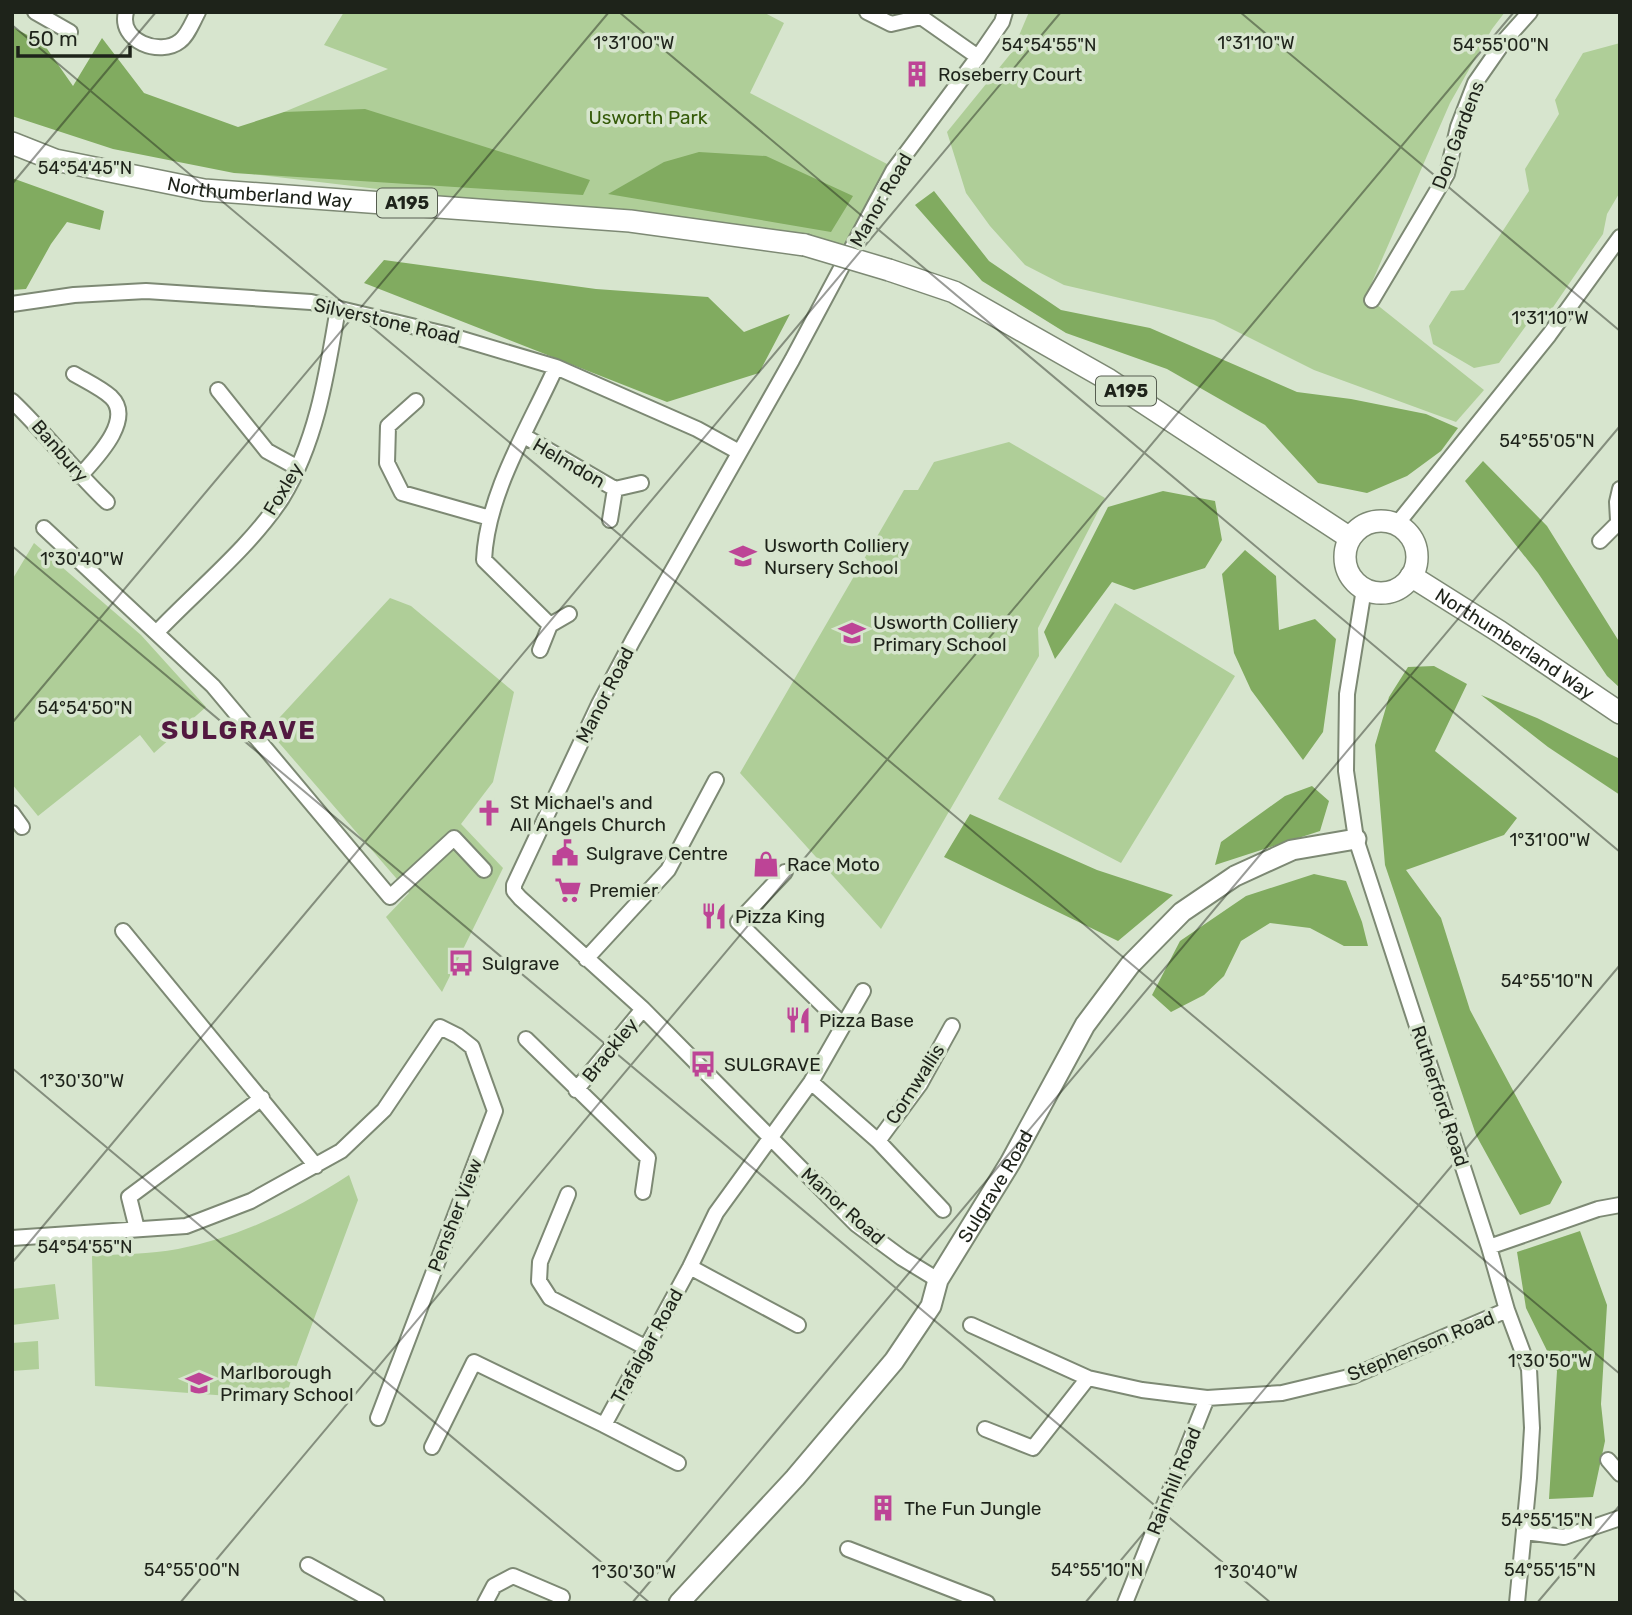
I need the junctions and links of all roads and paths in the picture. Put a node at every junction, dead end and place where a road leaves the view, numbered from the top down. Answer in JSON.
{"nodes":[{"id":1,"x":35,"y":12,"type":"edge"},
{"id":2,"x":126,"y":12,"type":"edge"},
{"id":3,"x":198,"y":12,"type":"edge"},
{"id":4,"x":867,"y":12,"type":"edge"},
{"id":5,"x":1005,"y":12,"type":"edge"},
{"id":6,"x":1530,"y":12,"type":"edge"},
{"id":7,"x":921,"y":15,"type":"edge"},
{"id":8,"x":70,"y":32,"type":"dead end"},
{"id":9,"x":978,"y":57,"type":"junction"},
{"id":10,"x":12,"y":143,"type":"edge"},
{"id":11,"x":1620,"y":237,"type":"edge"},
{"id":12,"x":1372,"y":300,"type":"dead end"},
{"id":13,"x":12,"y":304,"type":"edge"},
{"id":14,"x":338,"y":308,"type":"junction"},
{"id":15,"x":556,"y":368,"type":"junction"},
{"id":16,"x":74,"y":374,"type":"dead end"},
{"id":17,"x":218,"y":390,"type":"dead end"},
{"id":18,"x":12,"y":401,"type":"edge"},
{"id":19,"x":416,"y":401,"type":"dead end"},
{"id":20,"x":524,"y":436,"type":"junction"},
{"id":21,"x":739,"y":452,"type":"junction"},
{"id":22,"x":298,"y":468,"type":"junction"},
{"id":23,"x":80,"y":476,"type":"junction"},
{"id":24,"x":641,"y":483,"type":"dead end"},
{"id":25,"x":615,"y":489,"type":"junction"},
{"id":26,"x":1620,"y":489,"type":"edge"},
{"id":27,"x":107,"y":502,"type":"dead end"},
{"id":28,"x":490,"y":518,"type":"junction"},
{"id":29,"x":610,"y":520,"type":"dead end"},
{"id":30,"x":1619,"y":520,"type":"edge"},
{"id":31,"x":1397,"y":524,"type":"junction"},
{"id":32,"x":44,"y":528,"type":"dead end"},
{"id":33,"x":1350,"y":538,"type":"junction"},
{"id":34,"x":1600,"y":541,"type":"dead end"},
{"id":35,"x":1411,"y":576,"type":"junction"},
{"id":36,"x":1364,"y":589,"type":"junction"},
{"id":37,"x":569,"y":614,"type":"dead end"},
{"id":38,"x":550,"y":625,"type":"junction"},
{"id":39,"x":157,"y":632,"type":"junction"},
{"id":40,"x":540,"y":650,"type":"dead end"},
{"id":41,"x":1620,"y":713,"type":"edge"},
{"id":42,"x":716,"y":780,"type":"dead end"},
{"id":43,"x":12,"y":813,"type":"edge"},
{"id":44,"x":22,"y":827,"type":"dead end"},
{"id":45,"x":1356,"y":839,"type":"junction"},
{"id":46,"x":484,"y":870,"type":"dead end"},
{"id":47,"x":785,"y":872,"type":"dead end"},
{"id":48,"x":123,"y":931,"type":"dead end"},
{"id":49,"x":586,"y":959,"type":"junction"},
{"id":50,"x":863,"y":991,"type":"dead end"},
{"id":51,"x":643,"y":1009,"type":"junction"},
{"id":52,"x":842,"y":1024,"type":"junction"},
{"id":53,"x":951,"y":1026,"type":"dead end"},
{"id":54,"x":526,"y":1040,"type":"dead end"},
{"id":55,"x":811,"y":1082,"type":"junction"},
{"id":56,"x":576,"y":1090,"type":"junction"},
{"id":57,"x":262,"y":1098,"type":"junction"},
{"id":58,"x":771,"y":1138,"type":"junction"},
{"id":59,"x":877,"y":1141,"type":"junction"},
{"id":60,"x":316,"y":1166,"type":"junction"},
{"id":61,"x":643,"y":1192,"type":"dead end"},
{"id":62,"x":568,"y":1194,"type":"dead end"},
{"id":63,"x":1620,"y":1205,"type":"edge"},
{"id":64,"x":943,"y":1210,"type":"dead end"},
{"id":65,"x":137,"y":1229,"type":"junction"},
{"id":66,"x":12,"y":1238,"type":"edge"},
{"id":67,"x":1489,"y":1247,"type":"junction"},
{"id":68,"x":690,"y":1267,"type":"junction"},
{"id":69,"x":938,"y":1280,"type":"junction"},
{"id":70,"x":1507,"y":1310,"type":"junction"},
{"id":71,"x":798,"y":1325,"type":"dead end"},
{"id":72,"x":971,"y":1325,"type":"dead end"},
{"id":73,"x":645,"y":1347,"type":"junction"},
{"id":74,"x":1088,"y":1378,"type":"junction"},
{"id":75,"x":1207,"y":1398,"type":"junction"},
{"id":76,"x":378,"y":1418,"type":"dead end"},
{"id":77,"x":604,"y":1425,"type":"junction"},
{"id":78,"x":985,"y":1429,"type":"dead end"},
{"id":79,"x":432,"y":1447,"type":"dead end"},
{"id":80,"x":1608,"y":1460,"type":"dead end"},
{"id":81,"x":678,"y":1463,"type":"dead end"},
{"id":82,"x":1620,"y":1474,"type":"edge"},
{"id":83,"x":1620,"y":1518,"type":"edge"},
{"id":84,"x":1525,"y":1532,"type":"junction"},
{"id":85,"x":848,"y":1549,"type":"dead end"},
{"id":86,"x":308,"y":1565,"type":"dead end"},
{"id":87,"x":562,"y":1597,"type":"dead end"},
{"id":88,"x":377,"y":1603,"type":"edge"},
{"id":89,"x":485,"y":1603,"type":"edge"},
{"id":90,"x":679,"y":1603,"type":"edge"},
{"id":91,"x":987,"y":1603,"type":"edge"},
{"id":92,"x":1125,"y":1603,"type":"edge"},
{"id":93,"x":1517,"y":1603,"type":"edge"}],
"edges":[{"from":1,"to":8,"type":"street"},
{"from":2,"to":3,"type":"street"},
{"from":4,"to":7,"type":"street"},
{"from":5,"to":9,"type":"street","name":"Manor Road"},
{"from":6,"to":12,"type":"street","name":"Don Gardens"},
{"from":7,"to":9,"type":"street"},
{"from":9,"to":21,"type":"street","name":"Manor Road"},
{"from":10,"to":33,"type":"main road","name":"Northumberland Way","number":"A195","bridge":true},
{"from":11,"to":31,"type":"street"},
{"from":13,"to":14,"type":"street","name":"Silverstone Road"},
{"from":14,"to":15,"type":"street","name":"Silverstone Road"},
{"from":14,"to":22,"type":"street","name":"Foxley"},
{"from":15,"to":20,"type":"street","name":"Helmdon"},
{"from":15,"to":21,"type":"street","name":"Silverstone Road"},
{"from":16,"to":23,"type":"street"},
{"from":17,"to":22,"type":"street"},
{"from":18,"to":23,"type":"street","name":"Banbury"},
{"from":19,"to":28,"type":"street"},
{"from":20,"to":25,"type":"street","name":"Helmdon"},
{"from":20,"to":28,"type":"street","name":"Helmdon"},
{"from":21,"to":49,"type":"street","name":"Manor Road"},
{"from":22,"to":39,"type":"street","name":"Foxley"},
{"from":23,"to":27,"type":"street","name":"Banbury"},
{"from":24,"to":25,"type":"street","name":"Helmdon"},
{"from":25,"to":29,"type":"street","name":"Helmdon"},
{"from":26,"to":30,"type":"street"},
{"from":28,"to":38,"type":"street","name":"Helmdon"},
{"from":30,"to":34,"type":"street"},
{"from":31,"to":33,"type":"main road"},
{"from":31,"to":35,"type":"main road"},
{"from":32,"to":39,"type":"street"},
{"from":33,"to":36,"type":"main road"},
{"from":35,"to":36,"type":"main road"},
{"from":35,"to":41,"type":"main road","name":"Northumberland Way"},
{"from":36,"to":45,"type":"street","name":"Rutherford Road"},
{"from":37,"to":38,"type":"street"},
{"from":38,"to":40,"type":"street"},
{"from":39,"to":46,"type":"street"},
{"from":42,"to":49,"type":"street"},
{"from":43,"to":44,"type":"street"},
{"from":45,"to":67,"type":"street","name":"Rutherford Road"},
{"from":45,"to":69,"type":"street","name":"Sulgrave Road"},
{"from":47,"to":52,"type":"street"},
{"from":48,"to":57,"type":"street"},
{"from":49,"to":51,"type":"street","name":"Manor Road"},
{"from":50,"to":52,"type":"street","name":"Trafalgar Road"},
{"from":51,"to":56,"type":"street","name":"Brackley"},
{"from":51,"to":58,"type":"street","name":"Manor Road"},
{"from":52,"to":55,"type":"street","name":"Trafalgar Road"},
{"from":53,"to":59,"type":"street","name":"Cornwallis"},
{"from":54,"to":56,"type":"street","name":"Brackley"},
{"from":55,"to":58,"type":"street","name":"Trafalgar Road"},
{"from":55,"to":59,"type":"street","name":"Cornwallis"},
{"from":56,"to":61,"type":"street","name":"Brackley"},
{"from":57,"to":60,"type":"street"},
{"from":57,"to":65,"type":"street"},
{"from":58,"to":68,"type":"street","name":"Trafalgar Road"},
{"from":58,"to":69,"type":"street","name":"Manor Road"},
{"from":59,"to":64,"type":"street","name":"Cornwallis"},
{"from":60,"to":65,"type":"street"},
{"from":60,"to":76,"type":"street","name":"Pensher View"},
{"from":62,"to":73,"type":"street"},
{"from":63,"to":67,"type":"street"},
{"from":65,"to":66,"type":"street"},
{"from":67,"to":70,"type":"street","name":"Rutherford Road"},
{"from":68,"to":71,"type":"street","name":"Trafalgar Road"},
{"from":68,"to":73,"type":"street","name":"Trafalgar Road"},
{"from":69,"to":90,"type":"street","name":"Sulgrave Road"},
{"from":70,"to":75,"type":"street","name":"Stephenson Road"},
{"from":70,"to":84,"type":"street","name":"Rutherford Road"},
{"from":72,"to":74,"type":"street","name":"Stephenson Road"},
{"from":73,"to":77,"type":"street","name":"Trafalgar Road"},
{"from":74,"to":75,"type":"street","name":"Stephenson Road"},
{"from":74,"to":78,"type":"street"},
{"from":75,"to":92,"type":"street","name":"Rainhill Road"},
{"from":77,"to":79,"type":"street","name":"Trafalgar Road"},
{"from":77,"to":81,"type":"street","name":"Trafalgar Road"},
{"from":80,"to":82,"type":"street"},
{"from":83,"to":84,"type":"street"},
{"from":84,"to":93,"type":"street","name":"Rutherford Road"},
{"from":85,"to":91,"type":"street"},
{"from":86,"to":88,"type":"street"},
{"from":87,"to":89,"type":"street"}]}
